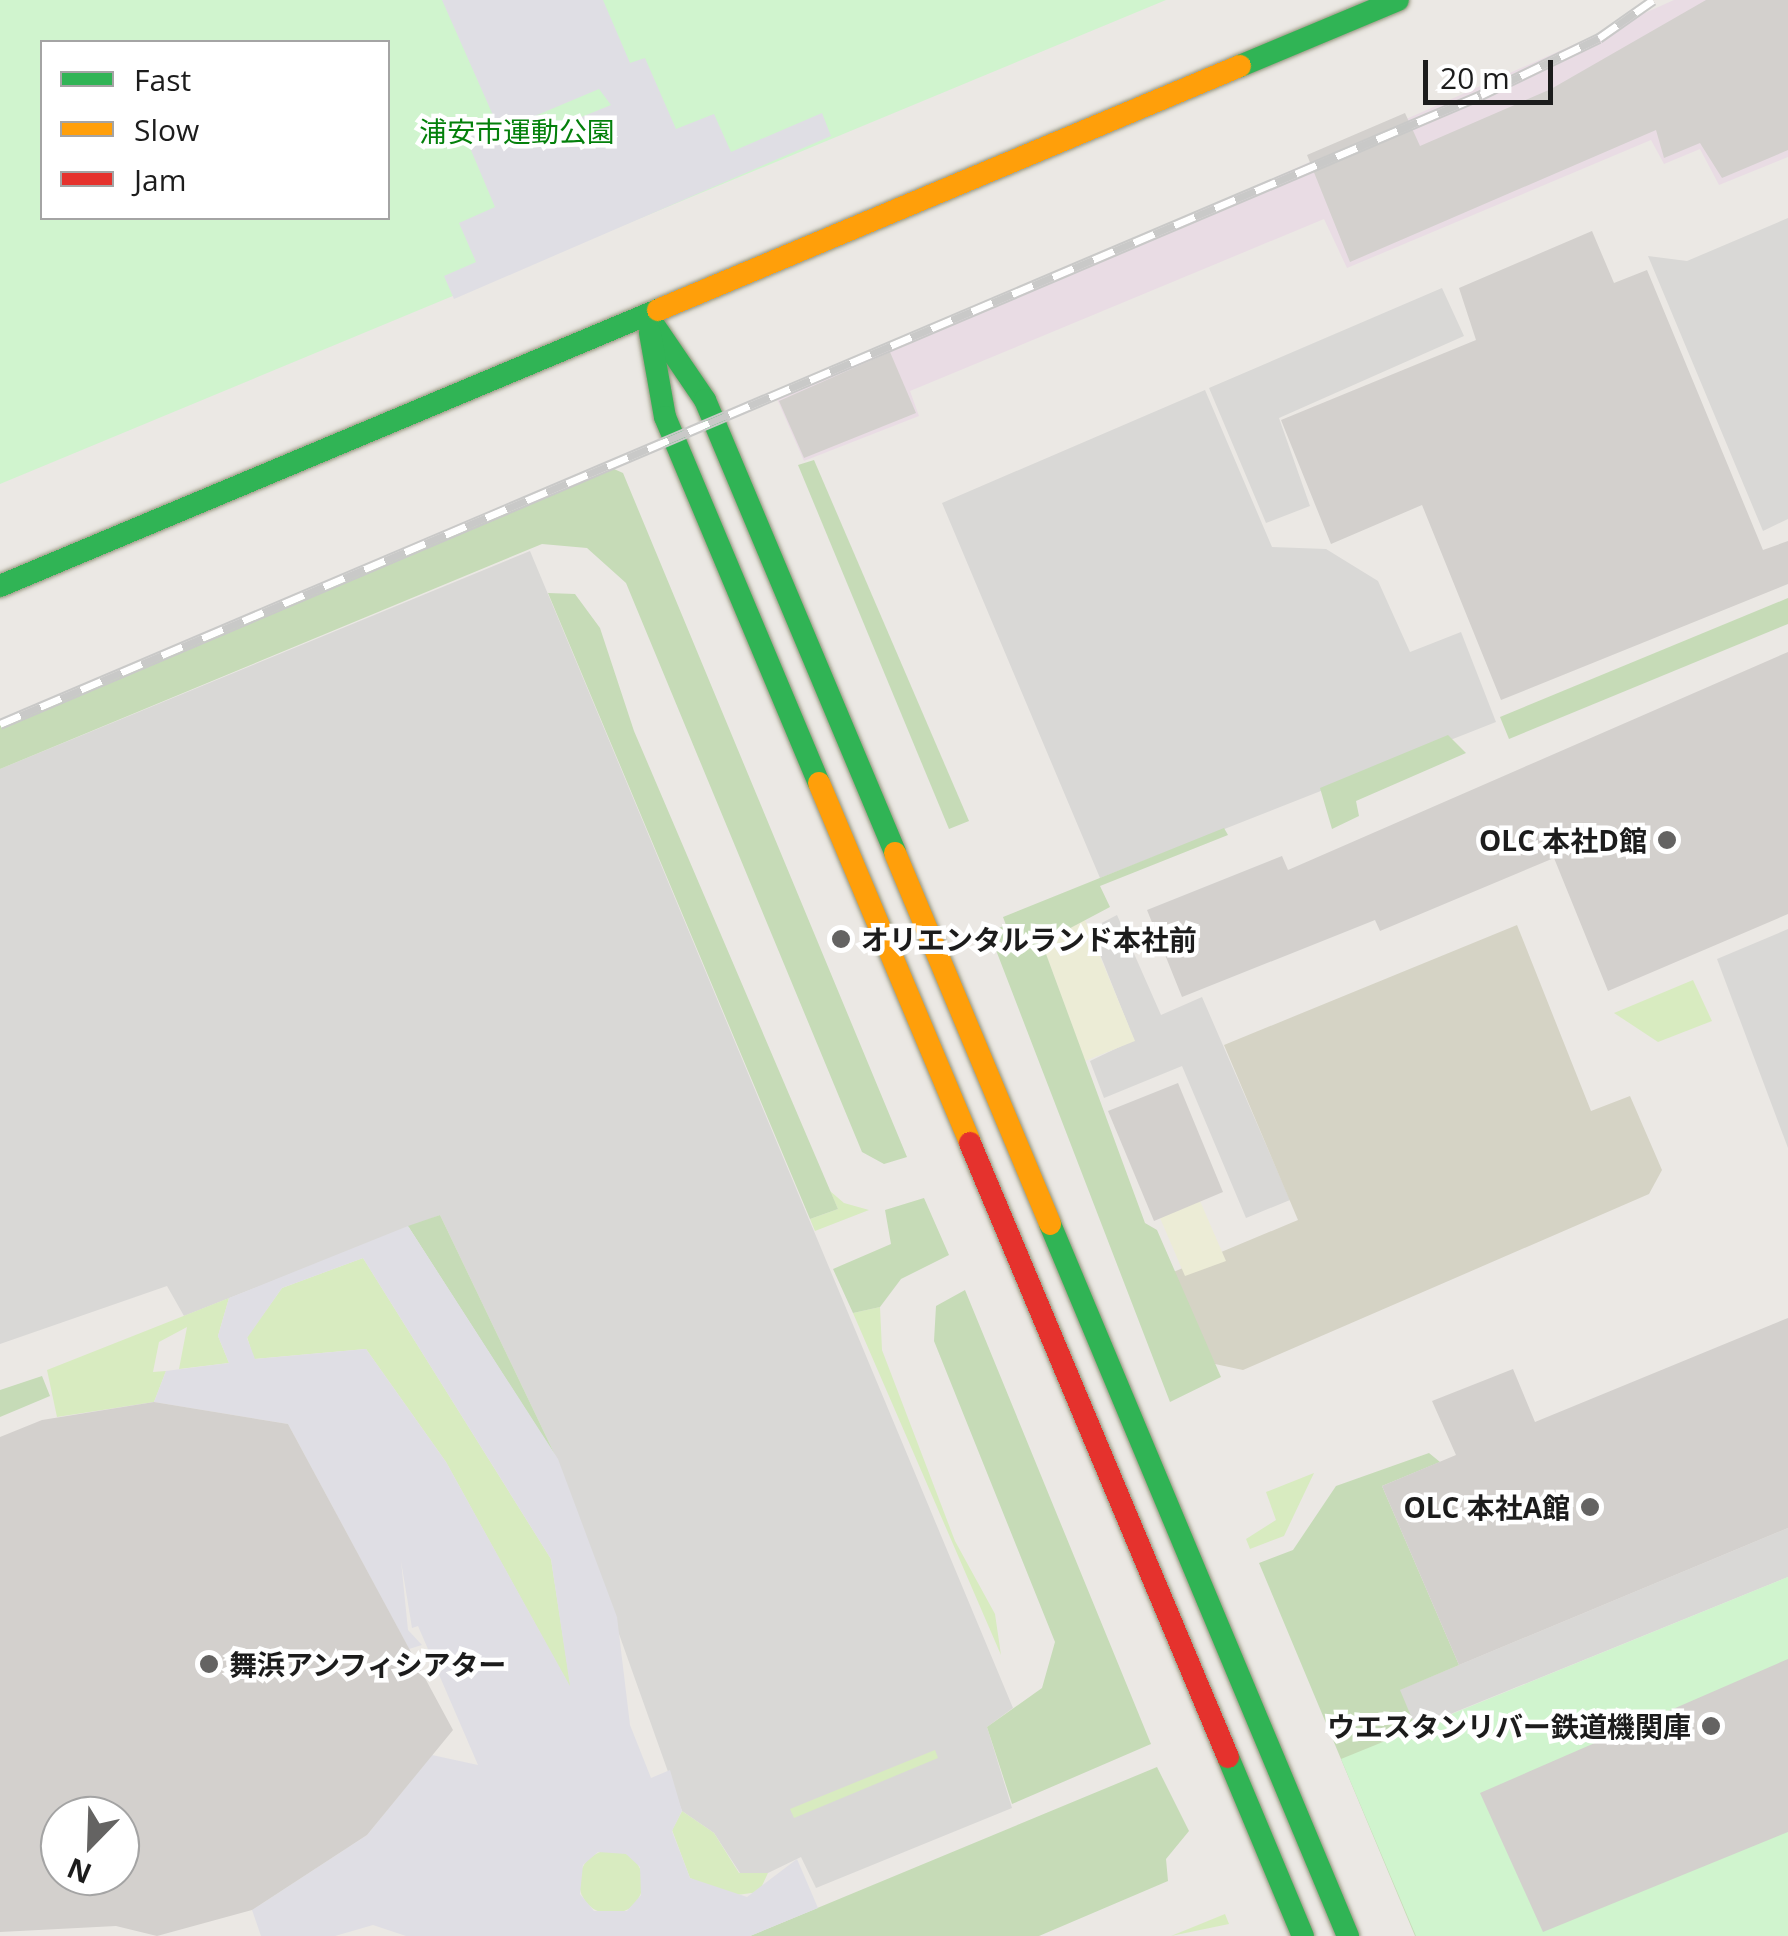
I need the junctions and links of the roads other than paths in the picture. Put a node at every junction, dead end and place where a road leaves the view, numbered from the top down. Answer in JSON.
{"nodes":[{"id":1,"x":1398,"y":0,"type":"edge"},
{"id":2,"x":647,"y":315,"type":"junction"},
{"id":3,"x":0,"y":586,"type":"edge"},
{"id":4,"x":1303,"y":1936,"type":"edge"},
{"id":5,"x":1348,"y":1936,"type":"edge"}],
"edges":[{"from":1,"to":2,"type":"street"},
{"from":2,"to":3,"type":"street"},
{"from":2,"to":4,"type":"street"},
{"from":2,"to":5,"type":"street"}]}
